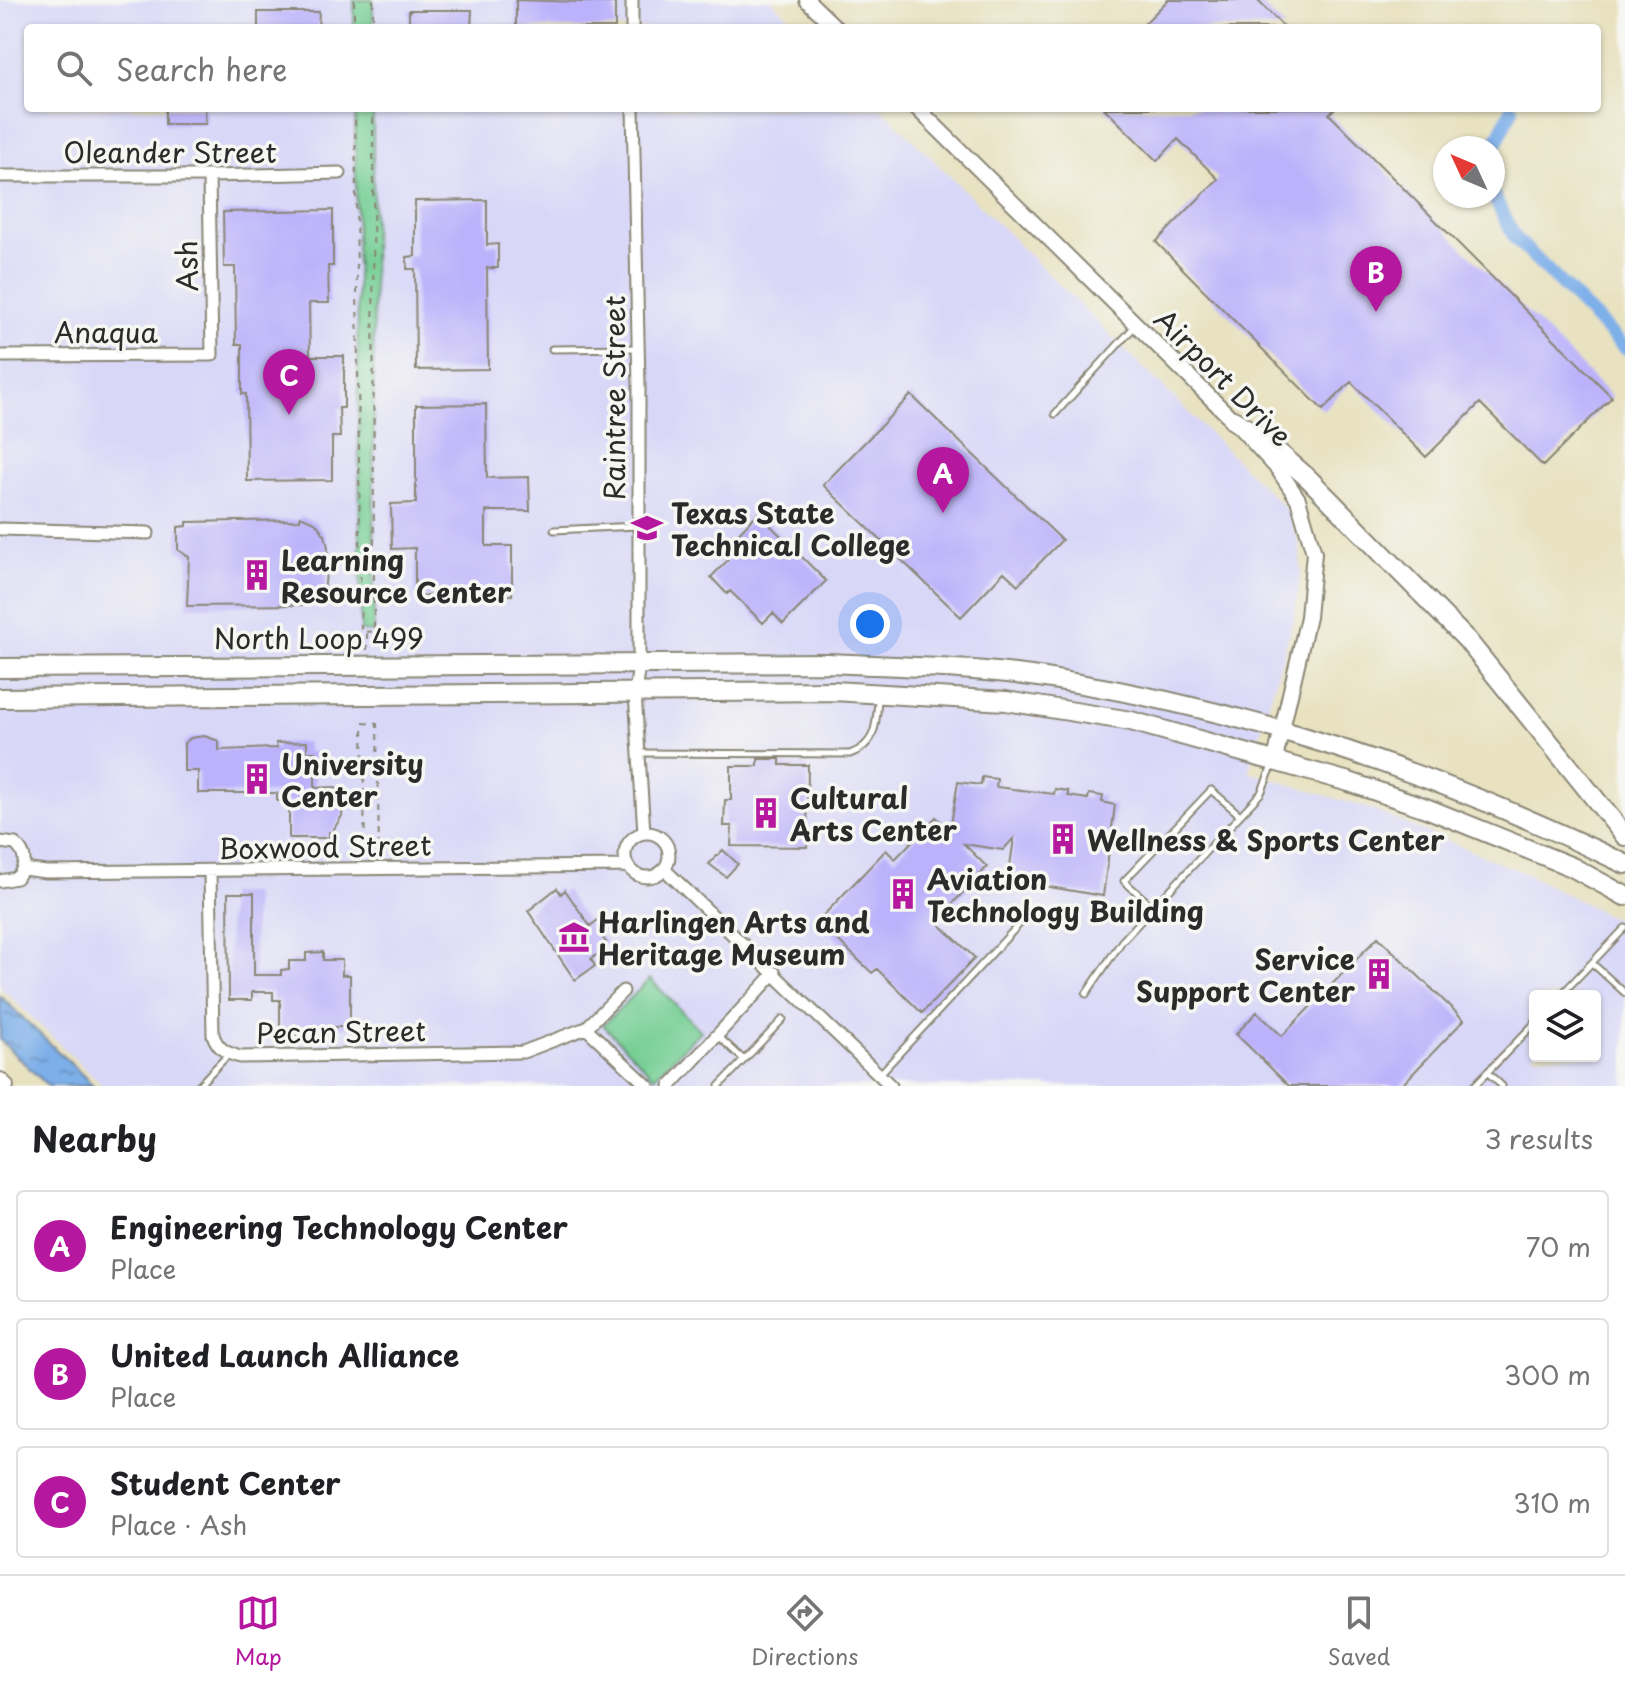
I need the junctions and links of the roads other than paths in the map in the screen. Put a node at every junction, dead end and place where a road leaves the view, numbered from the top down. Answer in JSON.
{"nodes":[{"id":1,"x":632,"y":0,"type":"edge"},
{"id":2,"x":807,"y":0,"type":"edge"},
{"id":3,"x":632,"y":24,"type":"edge"},
{"id":4,"x":832,"y":24,"type":"edge"},
{"id":5,"x":633,"y":112,"type":"edge"},
{"id":6,"x":921,"y":112,"type":"edge"},
{"id":7,"x":340,"y":173,"type":"dead end"},
{"id":8,"x":0,"y":176,"type":"edge"},
{"id":9,"x":209,"y":176,"type":"junction"},
{"id":10,"x":1136,"y":325,"type":"junction"},
{"id":11,"x":638,"y":348,"type":"junction"},
{"id":12,"x":552,"y":349,"type":"dead end"},
{"id":13,"x":212,"y":355,"type":"joint"},
{"id":14,"x":0,"y":356,"type":"edge"},
{"id":15,"x":1055,"y":414,"type":"dead end"},
{"id":16,"x":1233,"y":420,"type":"junction"},
{"id":17,"x":638,"y":526,"type":"junction"},
{"id":18,"x":0,"y":529,"type":"edge"},
{"id":19,"x":554,"y":530,"type":"dead end"},
{"id":20,"x":148,"y":533,"type":"dead end"},
{"id":21,"x":639,"y":665,"type":"junction"},
{"id":22,"x":0,"y":668,"type":"edge"},
{"id":23,"x":635,"y":693,"type":"junction"},
{"id":24,"x":879,"y":693,"type":"junction"},
{"id":25,"x":0,"y":698,"type":"edge"},
{"id":26,"x":1282,"y":732,"type":"junction"},
{"id":27,"x":639,"y":753,"type":"junction"},
{"id":28,"x":1275,"y":759,"type":"junction"},
{"id":29,"x":1240,"y":815,"type":"junction"},
{"id":30,"x":644,"y":832,"type":"junction"},
{"id":31,"x":1625,"y":836,"type":"edge"},
{"id":32,"x":0,"y":842,"type":"edge"},
{"id":33,"x":1625,"y":864,"type":"edge"},
{"id":34,"x":627,"y":866,"type":"junction"},
{"id":35,"x":23,"y":869,"type":"junction"},
{"id":36,"x":664,"y":869,"type":"junction"},
{"id":37,"x":210,"y":872,"type":"junction"},
{"id":38,"x":0,"y":881,"type":"edge"},
{"id":39,"x":1625,"y":896,"type":"edge"},
{"id":40,"x":1153,"y":907,"type":"junction"},
{"id":41,"x":1025,"y":918,"type":"dead end"},
{"id":42,"x":1625,"y":928,"type":"edge"},
{"id":43,"x":1592,"y":963,"type":"junction"},
{"id":44,"x":775,"y":973,"type":"junction"},
{"id":45,"x":1566,"y":990,"type":"edge"},
{"id":46,"x":623,"y":991,"type":"dead end"},
{"id":47,"x":1625,"y":993,"type":"edge"},
{"id":48,"x":1086,"y":994,"type":"dead end"},
{"id":49,"x":783,"y":1019,"type":"dead end"},
{"id":50,"x":586,"y":1028,"type":"junction"},
{"id":51,"x":1529,"y":1029,"type":"edge"},
{"id":52,"x":717,"y":1035,"type":"junction"},
{"id":53,"x":229,"y":1054,"type":"junction"},
{"id":54,"x":744,"y":1060,"type":"junction"},
{"id":55,"x":1487,"y":1072,"type":"junction"},
{"id":56,"x":879,"y":1075,"type":"junction"},
{"id":57,"x":0,"y":1081,"type":"edge"},
{"id":58,"x":5,"y":1086,"type":"edge"},
{"id":59,"x":198,"y":1086,"type":"edge"},
{"id":60,"x":648,"y":1086,"type":"edge"},
{"id":61,"x":670,"y":1086,"type":"edge"},
{"id":62,"x":719,"y":1086,"type":"edge"},
{"id":63,"x":891,"y":1086,"type":"edge"},
{"id":64,"x":1474,"y":1086,"type":"edge"},
{"id":65,"x":1502,"y":1086,"type":"edge"}],
"edges":[{"from":1,"to":3,"type":"street"},
{"from":2,"to":4,"type":"street"},
{"from":5,"to":11,"type":"street","name":"Raintree Street"},
{"from":6,"to":10,"type":"street","name":"Airport Drive"},
{"from":7,"to":9,"type":"street","name":"Oleander Street"},
{"from":8,"to":9,"type":"street","name":"Oleander Street"},
{"from":9,"to":13,"type":"street","name":"Ash"},
{"from":10,"to":15,"type":"lane"},
{"from":10,"to":16,"type":"street","name":"Airport Drive"},
{"from":11,"to":12,"type":"lane"},
{"from":11,"to":17,"type":"street","name":"Raintree Street"},
{"from":13,"to":14,"type":"street","name":"Anaqua"},
{"from":16,"to":26,"type":"street","name":"Airport Drive"},
{"from":16,"to":31,"type":"main road"},
{"from":17,"to":19,"type":"lane"},
{"from":17,"to":21,"type":"street","name":"Raintree Street"},
{"from":18,"to":20,"type":"street"},
{"from":21,"to":22,"type":"main road","name":"North Loop 499"},
{"from":21,"to":23,"type":"street","name":"Raintree Street"},
{"from":21,"to":26,"type":"main road","name":"North Loop 499"},
{"from":23,"to":24,"type":"main road","name":"North Loop 499"},
{"from":23,"to":25,"type":"main road","name":"North Loop 499"},
{"from":23,"to":27,"type":"street","name":"Raintree Street"},
{"from":24,"to":27,"type":"lane"},
{"from":24,"to":28,"type":"main road","name":"North Loop 499"},
{"from":26,"to":28,"type":"street","name":"Airport Drive"},
{"from":26,"to":33,"type":"main road","name":"North Loop 499"},
{"from":27,"to":30,"type":"street","name":"Raintree Street"},
{"from":28,"to":29,"type":"lane"},
{"from":28,"to":39,"type":"main road","name":"North Loop 499"},
{"from":29,"to":40,"type":"lane"},
{"from":29,"to":40,"type":"lane"},
{"from":30,"to":34,"type":"street"},
{"from":30,"to":36,"type":"street"},
{"from":32,"to":35,"type":"street"},
{"from":34,"to":36,"type":"street"},
{"from":34,"to":37,"type":"street","name":"Boxwood Street"},
{"from":35,"to":37,"type":"street","name":"Boxwood Street"},
{"from":35,"to":38,"type":"street"},
{"from":36,"to":44,"type":"street"},
{"from":37,"to":53,"type":"street","name":"Pecan Street"},
{"from":40,"to":48,"type":"lane"},
{"from":41,"to":56,"type":"lane"},
{"from":42,"to":43,"type":"lane"},
{"from":43,"to":45,"type":"lane"},
{"from":43,"to":47,"type":"lane"},
{"from":44,"to":52,"type":"street"},
{"from":44,"to":56,"type":"street"},
{"from":46,"to":50,"type":"street","name":"Pecan Street"},
{"from":49,"to":54,"type":"lane"},
{"from":50,"to":53,"type":"street","name":"Pecan Street"},
{"from":50,"to":60,"type":"street"},
{"from":51,"to":55,"type":"lane"},
{"from":52,"to":54,"type":"lane"},
{"from":52,"to":61,"type":"street"},
{"from":53,"to":59,"type":"lane"},
{"from":54,"to":62,"type":"lane"},
{"from":55,"to":64,"type":"lane"},
{"from":55,"to":65,"type":"lane"},
{"from":56,"to":63,"type":"street"},
{"from":57,"to":58,"type":"main road"}]}
